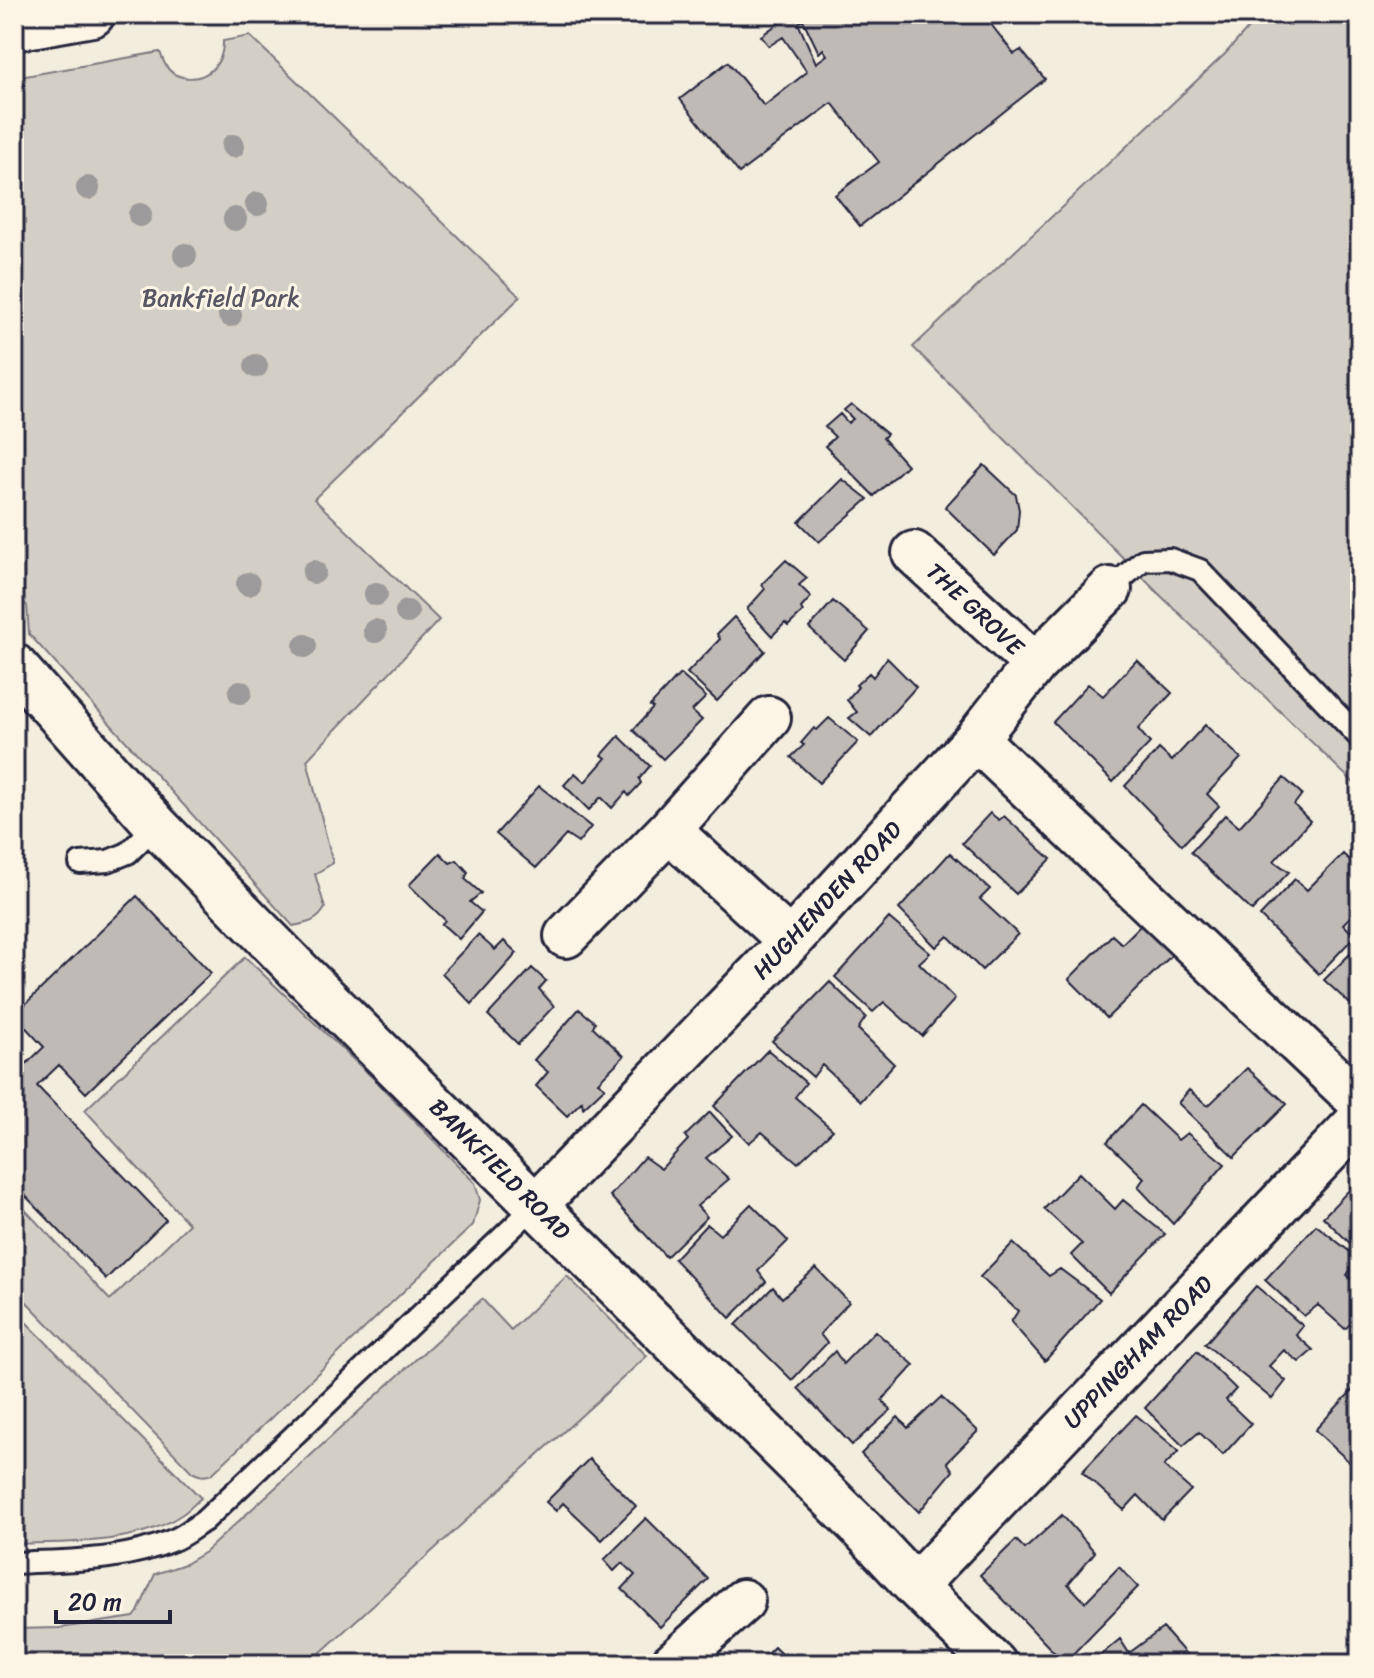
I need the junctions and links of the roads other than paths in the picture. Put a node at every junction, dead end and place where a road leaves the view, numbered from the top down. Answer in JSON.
{"nodes":[{"id":1,"x":92,"y":14,"type":"edge"},
{"id":2,"x":14,"y":28,"type":"edge"},
{"id":3,"x":914,"y":553,"type":"dead end"},
{"id":4,"x":1110,"y":589,"type":"joint"},
{"id":5,"x":1035,"y":664,"type":"junction"},
{"id":6,"x":14,"y":665,"type":"edge"},
{"id":7,"x":769,"y":718,"type":"dead end"},
{"id":8,"x":1360,"y":738,"type":"edge"},
{"id":9,"x":976,"y":739,"type":"junction"},
{"id":10,"x":156,"y":825,"type":"junction"},
{"id":11,"x":669,"y":830,"type":"junction"},
{"id":12,"x":80,"y":863,"type":"dead end"},
{"id":13,"x":566,"y":936,"type":"dead end"},
{"id":14,"x":790,"y":941,"type":"junction"},
{"id":15,"x":1360,"y":1102,"type":"edge"},
{"id":16,"x":1360,"y":1119,"type":"edge"},
{"id":17,"x":536,"y":1205,"type":"junction"},
{"id":18,"x":14,"y":1563,"type":"edge"},
{"id":19,"x":915,"y":1586,"type":"junction"},
{"id":20,"x":743,"y":1601,"type":"dead end"},
{"id":21,"x":672,"y":1664,"type":"edge"},
{"id":22,"x":995,"y":1664,"type":"edge"}],
"edges":[{"from":1,"to":2,"type":"street"},
{"from":3,"to":5,"type":"street","name":"THE GROVE"},
{"from":4,"to":5,"type":"street","name":"HUGHENDEN ROAD"},
{"from":4,"to":8,"type":"lane"},
{"from":5,"to":9,"type":"street","name":"HUGHENDEN ROAD"},
{"from":6,"to":10,"type":"street","name":"BANKFIELD ROAD"},
{"from":7,"to":11,"type":"street"},
{"from":9,"to":14,"type":"street","name":"HUGHENDEN ROAD"},
{"from":9,"to":15,"type":"street"},
{"from":10,"to":12,"type":"lane"},
{"from":10,"to":17,"type":"street","name":"BANKFIELD ROAD"},
{"from":11,"to":13,"type":"street"},
{"from":11,"to":14,"type":"street"},
{"from":14,"to":17,"type":"street","name":"HUGHENDEN ROAD"},
{"from":16,"to":19,"type":"street","name":"UPPINGHAM ROAD"},
{"from":17,"to":18,"type":"lane"},
{"from":17,"to":19,"type":"street","name":"BANKFIELD ROAD"},
{"from":19,"to":22,"type":"street","name":"BANKFIELD ROAD"},
{"from":20,"to":21,"type":"street"}]}
